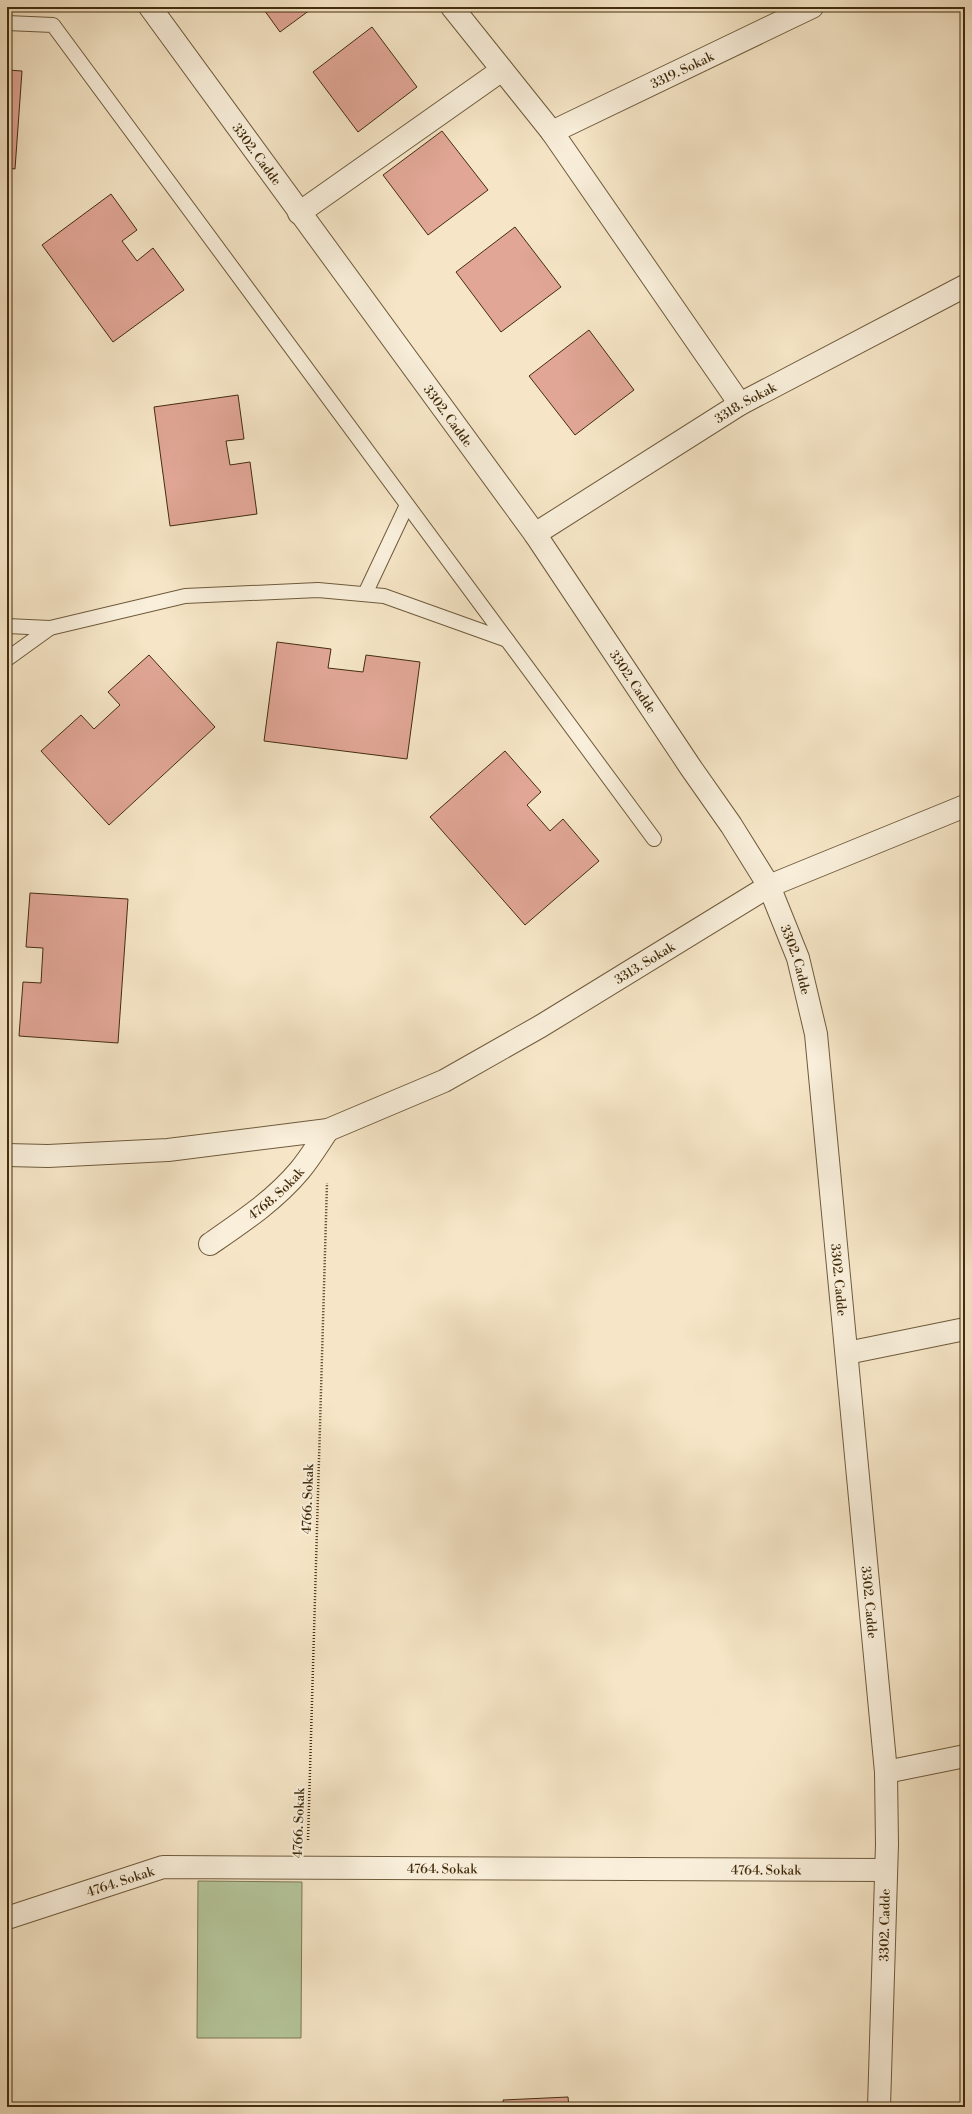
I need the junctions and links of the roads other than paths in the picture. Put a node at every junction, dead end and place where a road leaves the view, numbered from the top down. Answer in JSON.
{"nodes":[{"id":1,"x":150,"y":7,"type":"edge"},
{"id":2,"x":452,"y":7,"type":"edge"},
{"id":3,"x":812,"y":7,"type":"edge"},
{"id":4,"x":7,"y":23,"type":"edge"},
{"id":5,"x":502,"y":70,"type":"junction"},
{"id":6,"x":552,"y":132,"type":"junction"},
{"id":7,"x":299,"y":213,"type":"junction"},
{"id":8,"x":965,"y":286,"type":"edge"},
{"id":9,"x":740,"y":404,"type":"junction"},
{"id":10,"x":407,"y":505,"type":"junction"},
{"id":11,"x":534,"y":534,"type":"junction"},
{"id":12,"x":365,"y":594,"type":"junction"},
{"id":13,"x":7,"y":626,"type":"edge"},
{"id":14,"x":50,"y":628,"type":"junction"},
{"id":15,"x":507,"y":640,"type":"junction"},
{"id":16,"x":7,"y":659,"type":"edge"},
{"id":17,"x":965,"y":806,"type":"edge"},
{"id":18,"x":654,"y":839,"type":"dead end"},
{"id":19,"x":769,"y":886,"type":"junction"},
{"id":20,"x":328,"y":1130,"type":"junction"},
{"id":21,"x":7,"y":1155,"type":"edge"},
{"id":22,"x":210,"y":1244,"type":"dead end"},
{"id":23,"x":965,"y":1329,"type":"edge"},
{"id":24,"x":847,"y":1353,"type":"junction"},
{"id":25,"x":965,"y":1756,"type":"edge"},
{"id":26,"x":886,"y":1772,"type":"junction"},
{"id":27,"x":886,"y":1870,"type":"junction"},
{"id":28,"x":7,"y":1918,"type":"edge"},
{"id":29,"x":879,"y":2107,"type":"edge"}],
"edges":[{"from":1,"to":7,"type":"street","name":"3302. Cadde"},
{"from":2,"to":5,"type":"street"},
{"from":3,"to":6,"type":"street","name":"3319. Sokak"},
{"from":4,"to":10,"type":"lane"},
{"from":5,"to":6,"type":"street"},
{"from":5,"to":7,"type":"street"},
{"from":6,"to":9,"type":"street"},
{"from":7,"to":11,"type":"street","name":"3302. Cadde"},
{"from":8,"to":9,"type":"street","name":"3318. Sokak"},
{"from":9,"to":11,"type":"street","name":"3318. Sokak"},
{"from":10,"to":12,"type":"lane"},
{"from":10,"to":15,"type":"lane"},
{"from":11,"to":19,"type":"street","name":"3302. Cadde"},
{"from":12,"to":14,"type":"lane"},
{"from":12,"to":15,"type":"lane"},
{"from":13,"to":14,"type":"lane"},
{"from":14,"to":16,"type":"lane"},
{"from":15,"to":18,"type":"lane"},
{"from":17,"to":19,"type":"street","name":"3313. Sokak"},
{"from":19,"to":20,"type":"street","name":"3313. Sokak"},
{"from":19,"to":24,"type":"street","name":"3302. Cadde"},
{"from":20,"to":21,"type":"street","name":"3313. Sokak"},
{"from":20,"to":22,"type":"street","name":"4768. Sokak"},
{"from":23,"to":24,"type":"street"},
{"from":24,"to":26,"type":"street","name":"3302. Cadde"},
{"from":25,"to":26,"type":"street"},
{"from":26,"to":27,"type":"street","name":"3302. Cadde"},
{"from":27,"to":28,"type":"street","name":"4764. Sokak"},
{"from":27,"to":29,"type":"street","name":"3302. Cadde"}]}
